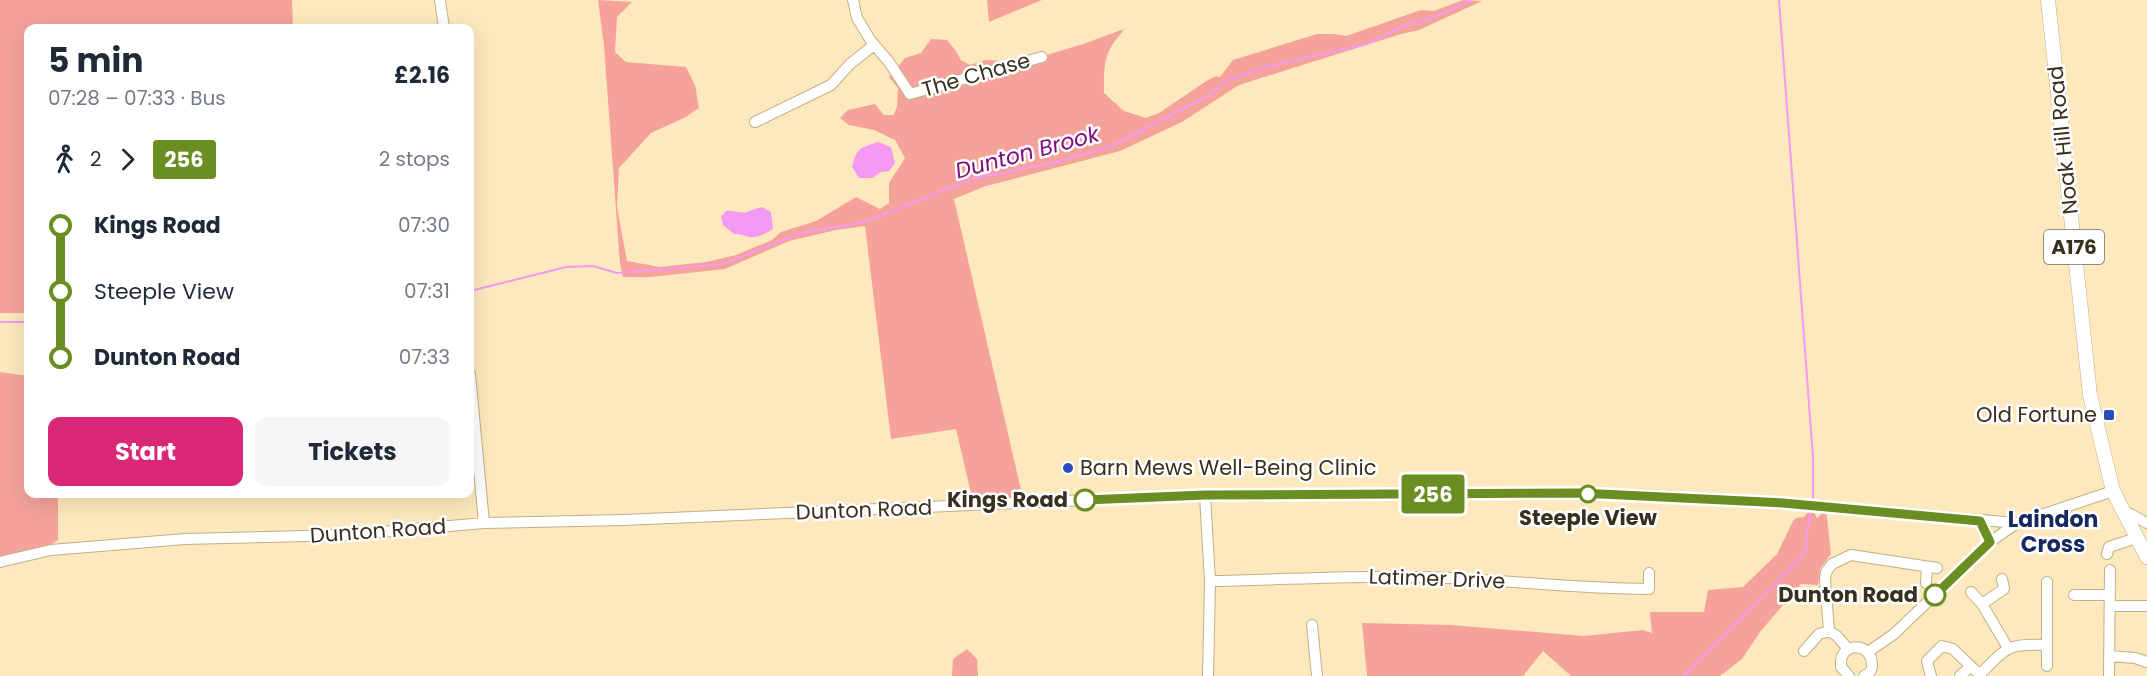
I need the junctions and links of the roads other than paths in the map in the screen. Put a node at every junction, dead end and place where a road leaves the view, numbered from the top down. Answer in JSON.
{"nodes":[{"id":1,"x":440,"y":0,"type":"edge"},
{"id":2,"x":853,"y":0,"type":"edge"},
{"id":3,"x":2048,"y":0,"type":"edge"},
{"id":4,"x":443,"y":24,"type":"edge"},
{"id":5,"x":874,"y":45,"type":"junction"},
{"id":6,"x":1042,"y":57,"type":"dead end"},
{"id":7,"x":755,"y":122,"type":"dead end"},
{"id":8,"x":474,"y":417,"type":"edge"},
{"id":9,"x":2113,"y":491,"type":"junction"},
{"id":10,"x":1205,"y":495,"type":"junction"},
{"id":11,"x":2121,"y":509,"type":"junction"},
{"id":12,"x":1980,"y":521,"type":"junction"},
{"id":13,"x":484,"y":523,"type":"junction"},
{"id":14,"x":2017,"y":523,"type":"junction"},
{"id":15,"x":2147,"y":523,"type":"edge"},
{"id":16,"x":2136,"y":538,"type":"junction"},
{"id":17,"x":1990,"y":542,"type":"junction"},
{"id":18,"x":2107,"y":554,"type":"dead end"},
{"id":19,"x":2147,"y":557,"type":"edge"},
{"id":20,"x":0,"y":562,"type":"edge"},
{"id":21,"x":2110,"y":570,"type":"dead end"},
{"id":22,"x":1649,"y":573,"type":"dead end"},
{"id":23,"x":2002,"y":579,"type":"dead end"},
{"id":24,"x":1210,"y":581,"type":"junction"},
{"id":25,"x":2048,"y":582,"type":"dead end"},
{"id":26,"x":1926,"y":583,"type":"dead end"},
{"id":27,"x":1971,"y":592,"type":"dead end"},
{"id":28,"x":2074,"y":595,"type":"dead end"},
{"id":29,"x":2110,"y":601,"type":"junction"},
{"id":30,"x":1982,"y":604,"type":"junction"},
{"id":31,"x":2147,"y":606,"type":"edge"},
{"id":32,"x":1312,"y":625,"type":"dead end"},
{"id":33,"x":1829,"y":631,"type":"junction"},
{"id":34,"x":2046,"y":645,"type":"junction"},
{"id":35,"x":2008,"y":648,"type":"junction"},
{"id":36,"x":1848,"y":649,"type":"junction"},
{"id":37,"x":1804,"y":651,"type":"dead end"},
{"id":38,"x":1868,"y":652,"type":"junction"},
{"id":39,"x":2109,"y":656,"type":"junction"},
{"id":40,"x":2147,"y":662,"type":"edge"},
{"id":41,"x":1971,"y":666,"type":"junction"},
{"id":42,"x":2047,"y":666,"type":"dead end"},
{"id":43,"x":1843,"y":674,"type":"edge"},
{"id":44,"x":1868,"y":675,"type":"edge"},
{"id":45,"x":1980,"y":675,"type":"edge"},
{"id":46,"x":1208,"y":676,"type":"edge"},
{"id":47,"x":1317,"y":676,"type":"edge"},
{"id":48,"x":1931,"y":676,"type":"edge"},
{"id":49,"x":1960,"y":676,"type":"edge"},
{"id":50,"x":2109,"y":676,"type":"edge"}],
"edges":[{"from":1,"to":4,"type":"street"},
{"from":2,"to":5,"type":"street"},
{"from":3,"to":9,"type":"main road","name":"Noak Hill Road","number":"A176"},
{"from":5,"to":6,"type":"street","name":"The Chase"},
{"from":5,"to":7,"type":"street"},
{"from":8,"to":13,"type":"street"},
{"from":9,"to":11,"type":"main road","name":"Noak Hill Road","number":"A176"},
{"from":9,"to":14,"type":"street"},
{"from":10,"to":12,"type":"street","name":"Dunton Road"},
{"from":10,"to":13,"type":"street","name":"Dunton Road"},
{"from":10,"to":24,"type":"street"},
{"from":11,"to":15,"type":"street"},
{"from":11,"to":16,"type":"main road","name":"Noak Hill Road","number":"A176"},
{"from":12,"to":14,"type":"street","name":"Dunton Road"},
{"from":12,"to":17,"type":"street"},
{"from":13,"to":20,"type":"street","name":"Dunton Road"},
{"from":14,"to":17,"type":"street"},
{"from":16,"to":18,"type":"street"},
{"from":16,"to":19,"type":"main road","name":"Noak Hill Road","number":"A176"},
{"from":17,"to":38,"type":"street"},
{"from":21,"to":29,"type":"street"},
{"from":22,"to":24,"type":"street","name":"Latimer Drive"},
{"from":23,"to":30,"type":"street"},
{"from":24,"to":46,"type":"street"},
{"from":25,"to":34,"type":"street"},
{"from":26,"to":33,"type":"street"},
{"from":27,"to":30,"type":"street"},
{"from":28,"to":29,"type":"street"},
{"from":29,"to":31,"type":"street"},
{"from":29,"to":39,"type":"street"},
{"from":30,"to":35,"type":"street"},
{"from":32,"to":47,"type":"street"},
{"from":33,"to":36,"type":"street"},
{"from":33,"to":37,"type":"street"},
{"from":34,"to":35,"type":"street"},
{"from":34,"to":42,"type":"street"},
{"from":35,"to":45,"type":"street"},
{"from":36,"to":38,"type":"street"},
{"from":36,"to":43,"type":"street"},
{"from":38,"to":44,"type":"street"},
{"from":39,"to":40,"type":"street"},
{"from":39,"to":50,"type":"street"},
{"from":41,"to":45,"type":"street"},
{"from":41,"to":48,"type":"street"},
{"from":41,"to":49,"type":"street"}]}
